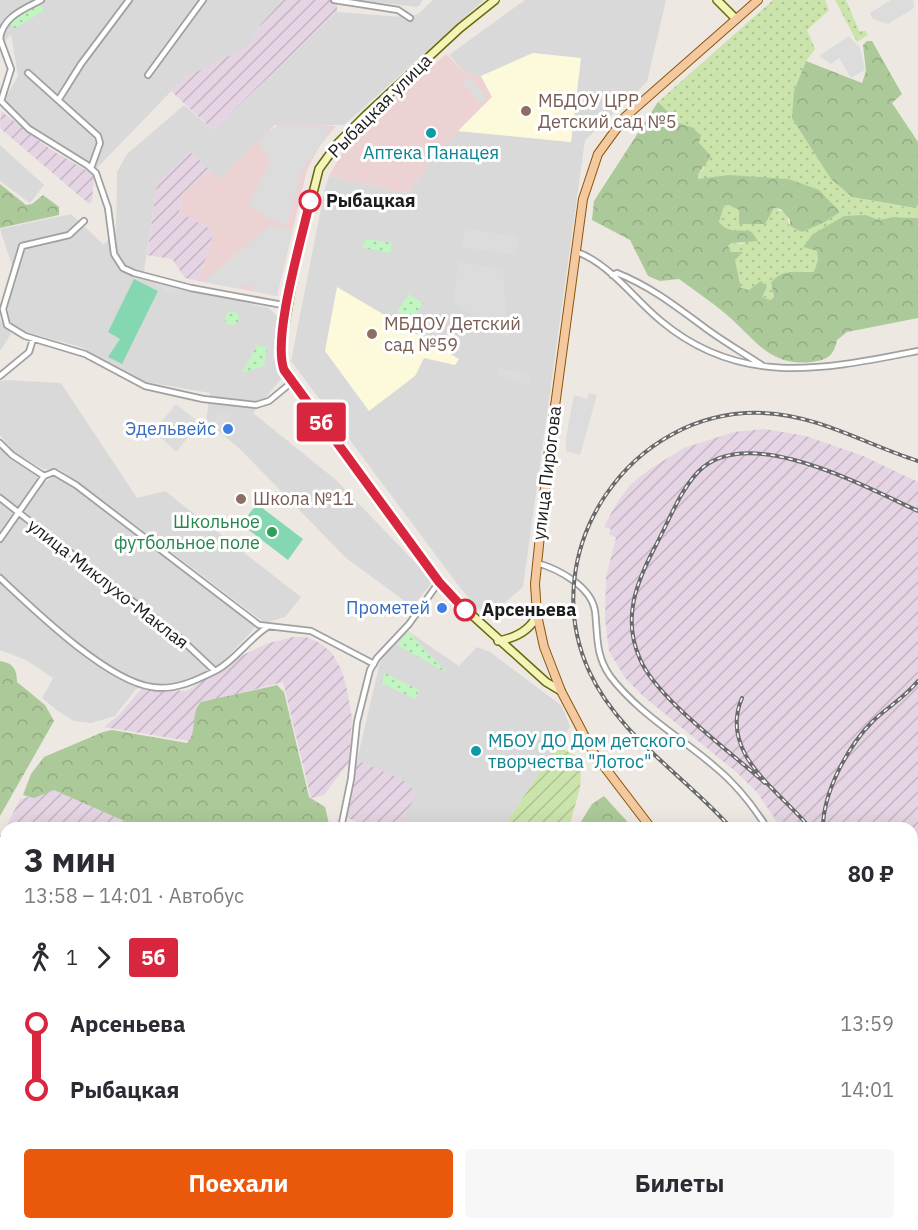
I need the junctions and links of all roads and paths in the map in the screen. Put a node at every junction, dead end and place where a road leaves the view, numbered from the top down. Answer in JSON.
{"nodes":[{"id":1,"x":41,"y":0,"type":"edge"},
{"id":2,"x":129,"y":0,"type":"edge"},
{"id":3,"x":203,"y":0,"type":"edge"},
{"id":4,"x":334,"y":0,"type":"edge"},
{"id":5,"x":495,"y":0,"type":"edge"},
{"id":6,"x":717,"y":0,"type":"edge"},
{"id":7,"x":758,"y":0,"type":"edge"},
{"id":8,"x":726,"y":3,"type":"edge"},
{"id":9,"x":410,"y":18,"type":"dead end"},
{"id":10,"x":736,"y":19,"type":"junction"},
{"id":11,"x":0,"y":39,"type":"edge"},
{"id":12,"x":28,"y":73,"type":"dead end"},
{"id":13,"x":148,"y":75,"type":"dead end"},
{"id":14,"x":59,"y":99,"type":"junction"},
{"id":15,"x":1,"y":101,"type":"edge"},
{"id":16,"x":91,"y":168,"type":"junction"},
{"id":17,"x":84,"y":221,"type":"dead end"},
{"id":18,"x":577,"y":252,"type":"junction"},
{"id":19,"x":612,"y":275,"type":"junction"},
{"id":20,"x":1,"y":301,"type":"edge"},
{"id":21,"x":288,"y":306,"type":"junction"},
{"id":22,"x":33,"y":339,"type":"junction"},
{"id":23,"x":918,"y":351,"type":"edge"},
{"id":24,"x":766,"y":368,"type":"junction"},
{"id":25,"x":0,"y":376,"type":"edge"},
{"id":26,"x":292,"y":382,"type":"junction"},
{"id":27,"x":0,"y":443,"type":"edge"},
{"id":28,"x":44,"y":476,"type":"junction"},
{"id":29,"x":0,"y":498,"type":"edge"},
{"id":30,"x":17,"y":512,"type":"junction"},
{"id":31,"x":0,"y":538,"type":"edge"},
{"id":32,"x":536,"y":563,"type":"junction"},
{"id":33,"x":0,"y":578,"type":"edge"},
{"id":34,"x":439,"y":582,"type":"junction"},
{"id":35,"x":537,"y":615,"type":"junction"},
{"id":36,"x":266,"y":628,"type":"junction"},
{"id":37,"x":498,"y":641,"type":"junction"},
{"id":38,"x":374,"y":664,"type":"junction"},
{"id":39,"x":215,"y":671,"type":"junction"},
{"id":40,"x":561,"y":691,"type":"junction"},
{"id":41,"x":342,"y":822,"type":"edge"},
{"id":42,"x":646,"y":822,"type":"edge"},
{"id":43,"x":763,"y":822,"type":"edge"}],
"edges":[{"from":1,"to":11,"type":"street"},
{"from":2,"to":14,"type":"street"},
{"from":3,"to":13,"type":"street"},
{"from":4,"to":9,"type":"street"},
{"from":5,"to":21,"type":"main road","name":"Рыбацкая улица"},
{"from":6,"to":8,"type":"main road"},
{"from":7,"to":10,"type":"main road","name":"улица Пирогова"},
{"from":8,"to":10,"type":"main road"},
{"from":10,"to":18,"type":"main road","name":"улица Пирогова"},
{"from":11,"to":15,"type":"street"},
{"from":12,"to":14,"type":"street"},
{"from":14,"to":16,"type":"street"},
{"from":15,"to":16,"type":"street"},
{"from":16,"to":21,"type":"street"},
{"from":17,"to":20,"type":"street"},
{"from":18,"to":19,"type":"street"},
{"from":18,"to":32,"type":"main road","name":"улица Пирогова"},
{"from":19,"to":24,"type":"street"},
{"from":19,"to":24,"type":"street"},
{"from":20,"to":22,"type":"street"},
{"from":21,"to":26,"type":"main road","name":"Рыбацкая улица"},
{"from":22,"to":25,"type":"street"},
{"from":22,"to":26,"type":"street"},
{"from":23,"to":24,"type":"street"},
{"from":26,"to":34,"type":"main road","name":"Рыбацкая улица"},
{"from":27,"to":28,"type":"street"},
{"from":28,"to":30,"type":"street"},
{"from":28,"to":36,"type":"street"},
{"from":29,"to":30,"type":"street","name":"улица Миклухо-Маклая"},
{"from":30,"to":31,"type":"street"},
{"from":30,"to":39,"type":"street","name":"улица Миклухо-Маклая"},
{"from":32,"to":35,"type":"main road","name":"улица Пирогова"},
{"from":32,"to":43,"type":"street"},
{"from":33,"to":39,"type":"street"},
{"from":34,"to":37,"type":"main road","name":"Рыбацкая улица"},
{"from":34,"to":38,"type":"street"},
{"from":35,"to":37,"type":"main road"},
{"from":35,"to":40,"type":"main road","name":"улица Пирогова"},
{"from":36,"to":38,"type":"street"},
{"from":36,"to":39,"type":"street"},
{"from":37,"to":40,"type":"main road","name":"Рыбацкая улица"},
{"from":38,"to":41,"type":"street"},
{"from":40,"to":42,"type":"main road","name":"улица Пирогова"}]}
